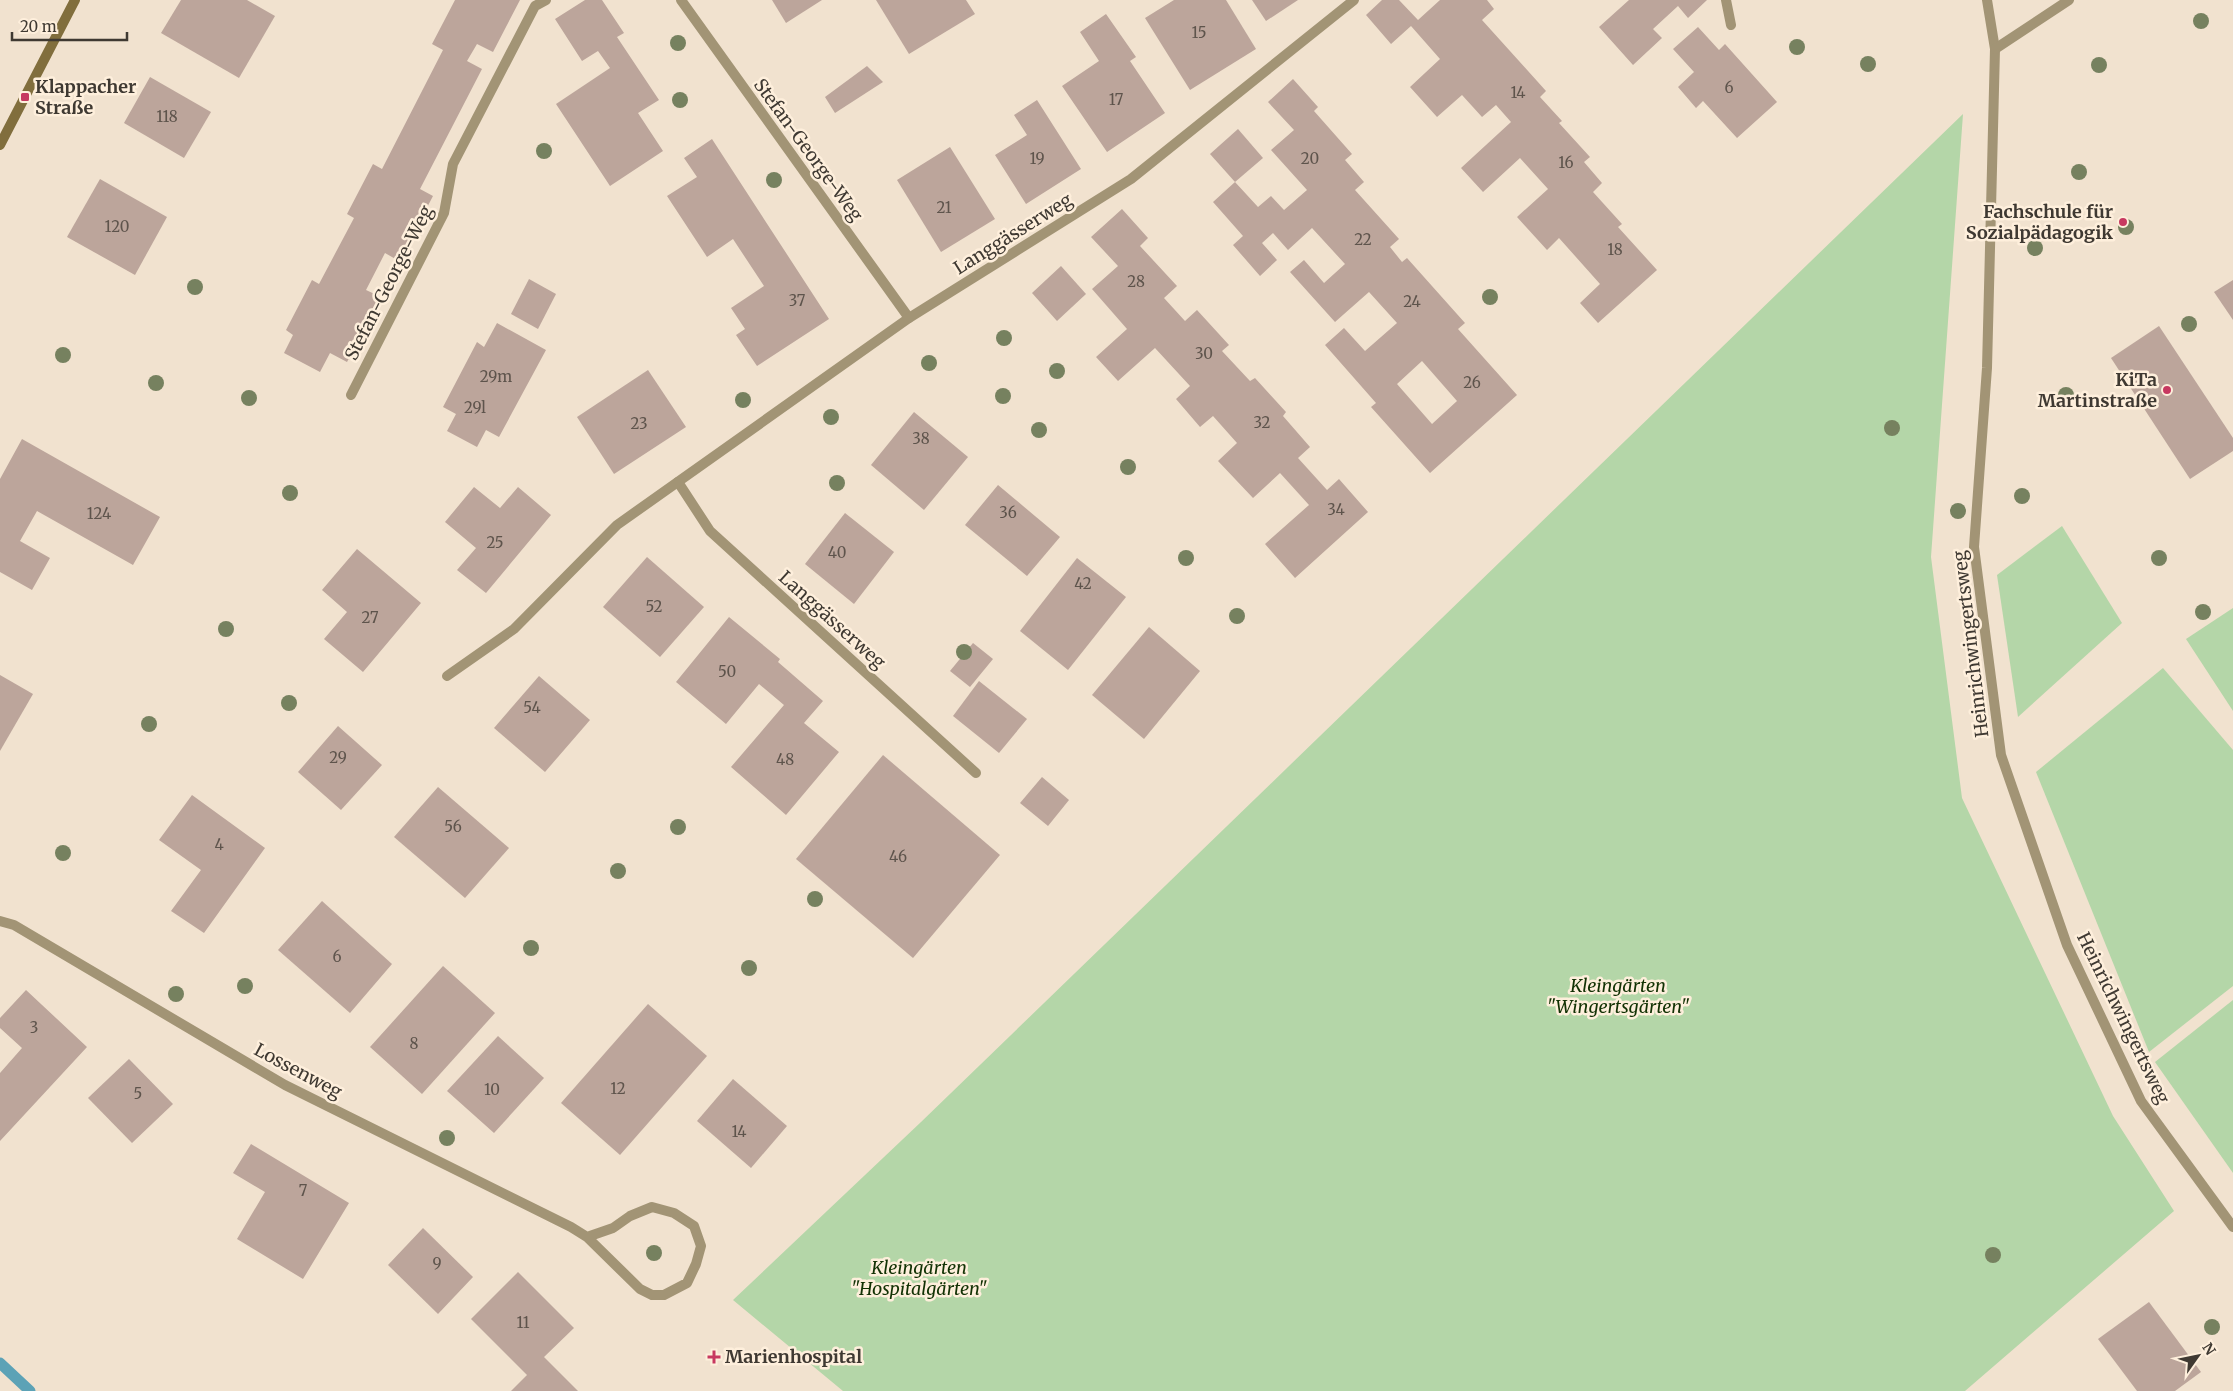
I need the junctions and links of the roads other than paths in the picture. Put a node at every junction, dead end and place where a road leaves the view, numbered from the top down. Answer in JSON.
{"nodes":[{"id":1,"x":74,"y":0,"type":"edge"},
{"id":2,"x":546,"y":0,"type":"edge"},
{"id":3,"x":681,"y":0,"type":"edge"},
{"id":4,"x":1354,"y":0,"type":"edge"},
{"id":5,"x":1726,"y":0,"type":"edge"},
{"id":6,"x":1987,"y":0,"type":"edge"},
{"id":7,"x":2069,"y":0,"type":"edge"},
{"id":8,"x":1731,"y":25,"type":"dead end"},
{"id":9,"x":1995,"y":49,"type":"junction"},
{"id":10,"x":0,"y":145,"type":"edge"},
{"id":11,"x":910,"y":318,"type":"junction"},
{"id":12,"x":350,"y":395,"type":"dead end"},
{"id":13,"x":678,"y":482,"type":"junction"},
{"id":14,"x":447,"y":676,"type":"dead end"},
{"id":15,"x":976,"y":773,"type":"dead end"},
{"id":16,"x":0,"y":921,"type":"edge"},
{"id":17,"x":2233,"y":1228,"type":"edge"},
{"id":18,"x":587,"y":1237,"type":"junction"}],
"edges":[{"from":1,"to":10,"type":"main road"},
{"from":2,"to":12,"type":"street","name":"Stefan-George-Weg"},
{"from":3,"to":11,"type":"street","name":"Stefan-George-Weg"},
{"from":4,"to":11,"type":"street","name":"Langgässerweg"},
{"from":5,"to":8,"type":"street"},
{"from":6,"to":9,"type":"street","name":"Heinrichwingertsweg"},
{"from":7,"to":9,"type":"street"},
{"from":9,"to":17,"type":"street","name":"Heinrichwingertsweg"},
{"from":11,"to":13,"type":"street","name":"Langgässerweg"},
{"from":13,"to":14,"type":"street","name":"Langgässerweg"},
{"from":13,"to":15,"type":"street","name":"Langgässerweg"},
{"from":16,"to":18,"type":"street","name":"Lossenweg"},
{"from":18,"to":18,"type":"street","name":"Lossenweg"}]}
